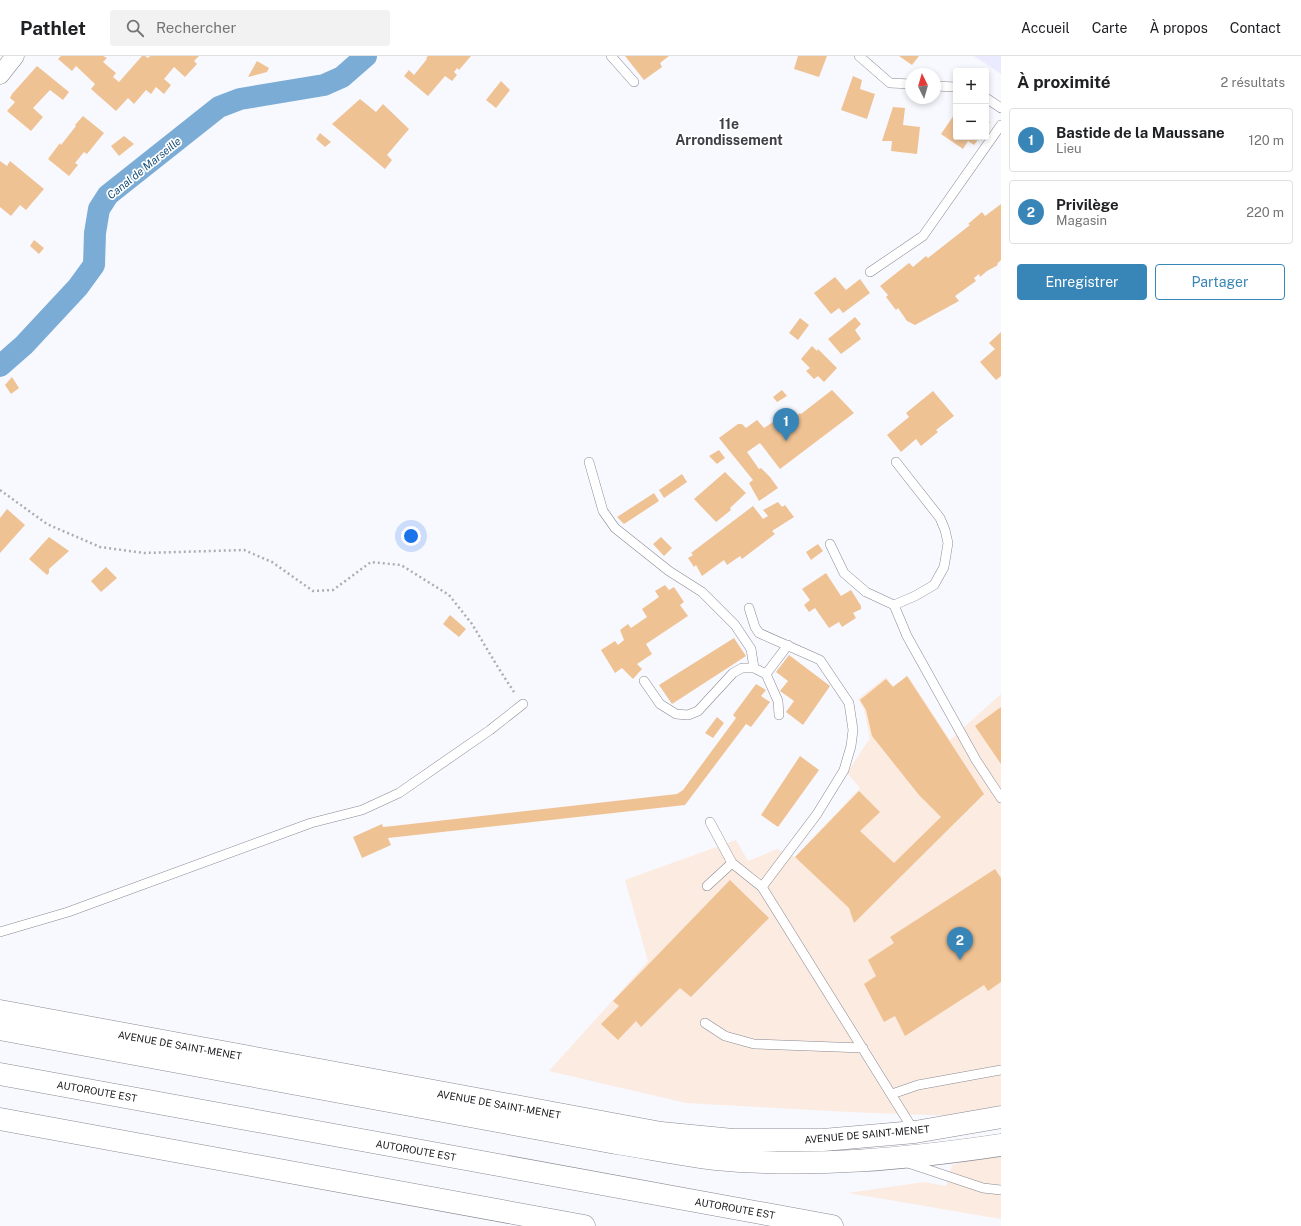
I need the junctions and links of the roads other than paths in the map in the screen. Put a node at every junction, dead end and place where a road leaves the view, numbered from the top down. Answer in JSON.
{"nodes":[{"id":1,"x":15,"y":56,"type":"edge"},
{"id":2,"x":611,"y":56,"type":"edge"},
{"id":3,"x":859,"y":56,"type":"edge"},
{"id":4,"x":0,"y":75,"type":"edge"},
{"id":5,"x":634,"y":82,"type":"dead end"},
{"id":6,"x":905,"y":84,"type":"edge"},
{"id":7,"x":941,"y":86,"type":"edge"},
{"id":8,"x":953,"y":87,"type":"edge"},
{"id":9,"x":989,"y":100,"type":"edge"},
{"id":10,"x":1001,"y":108,"type":"edge"},
{"id":11,"x":1001,"y":125,"type":"edge"},
{"id":12,"x":870,"y":272,"type":"dead end"},
{"id":13,"x":589,"y":462,"type":"dead end"},
{"id":14,"x":896,"y":462,"type":"dead end"},
{"id":15,"x":830,"y":544,"type":"dead end"},
{"id":16,"x":894,"y":605,"type":"junction"},
{"id":17,"x":749,"y":608,"type":"dead end"},
{"id":18,"x":788,"y":645,"type":"junction"},
{"id":19,"x":754,"y":668,"type":"junction"},
{"id":20,"x":766,"y":674,"type":"junction"},
{"id":21,"x":644,"y":681,"type":"dead end"},
{"id":22,"x":523,"y":704,"type":"road end"},
{"id":23,"x":779,"y":715,"type":"dead end"},
{"id":24,"x":1001,"y":798,"type":"edge"},
{"id":25,"x":710,"y":822,"type":"dead end"},
{"id":26,"x":732,"y":863,"type":"junction"},
{"id":27,"x":707,"y":886,"type":"dead end"},
{"id":28,"x":762,"y":887,"type":"junction"},
{"id":29,"x":0,"y":932,"type":"edge"},
{"id":30,"x":0,"y":1011,"type":"edge"},
{"id":31,"x":705,"y":1023,"type":"dead end"},
{"id":32,"x":0,"y":1029,"type":"edge"},
{"id":33,"x":863,"y":1048,"type":"junction"},
{"id":34,"x":1001,"y":1070,"type":"edge"},
{"id":35,"x":0,"y":1074,"type":"edge"},
{"id":36,"x":892,"y":1094,"type":"junction"},
{"id":37,"x":1001,"y":1117,"type":"edge"},
{"id":38,"x":0,"y":1119,"type":"edge"},
{"id":39,"x":915,"y":1132,"type":"junction"},
{"id":40,"x":1001,"y":1146,"type":"edge"},
{"id":41,"x":891,"y":1158,"type":"junction"},
{"id":42,"x":1001,"y":1190,"type":"edge"},
{"id":43,"x":584,"y":1226,"type":"edge"},
{"id":44,"x":832,"y":1226,"type":"edge"}],
"edges":[{"from":1,"to":4,"type":"street"},
{"from":2,"to":5,"type":"lane"},
{"from":3,"to":6,"type":"lane"},
{"from":7,"to":8,"type":"lane"},
{"from":9,"to":10,"type":"lane"},
{"from":11,"to":12,"type":"lane"},
{"from":13,"to":19,"type":"lane"},
{"from":14,"to":16,"type":"lane"},
{"from":15,"to":16,"type":"lane"},
{"from":16,"to":24,"type":"lane"},
{"from":17,"to":18,"type":"lane"},
{"from":18,"to":20,"type":"lane"},
{"from":18,"to":28,"type":"lane"},
{"from":19,"to":20,"type":"lane"},
{"from":19,"to":21,"type":"lane"},
{"from":20,"to":23,"type":"lane"},
{"from":22,"to":29,"type":"lane"},
{"from":25,"to":26,"type":"lane"},
{"from":26,"to":27,"type":"lane"},
{"from":26,"to":28,"type":"lane"},
{"from":28,"to":33,"type":"lane"},
{"from":30,"to":39,"type":"main road","name":"AVENUE DE SAINT-MENET"},
{"from":31,"to":33,"type":"lane"},
{"from":32,"to":41,"type":"main road","name":"AVENUE DE SAINT-MENET"},
{"from":33,"to":36,"type":"lane"},
{"from":34,"to":36,"type":"lane"},
{"from":35,"to":44,"type":"main road","name":"AUTOROUTE EST"},
{"from":36,"to":39,"type":"lane"},
{"from":37,"to":39,"type":"main road","name":"AVENUE DE SAINT-MENET"},
{"from":38,"to":43,"type":"main road"},
{"from":40,"to":41,"type":"main road","name":"AVENUE DE SAINT-MENET"},
{"from":41,"to":42,"type":"lane"}]}
